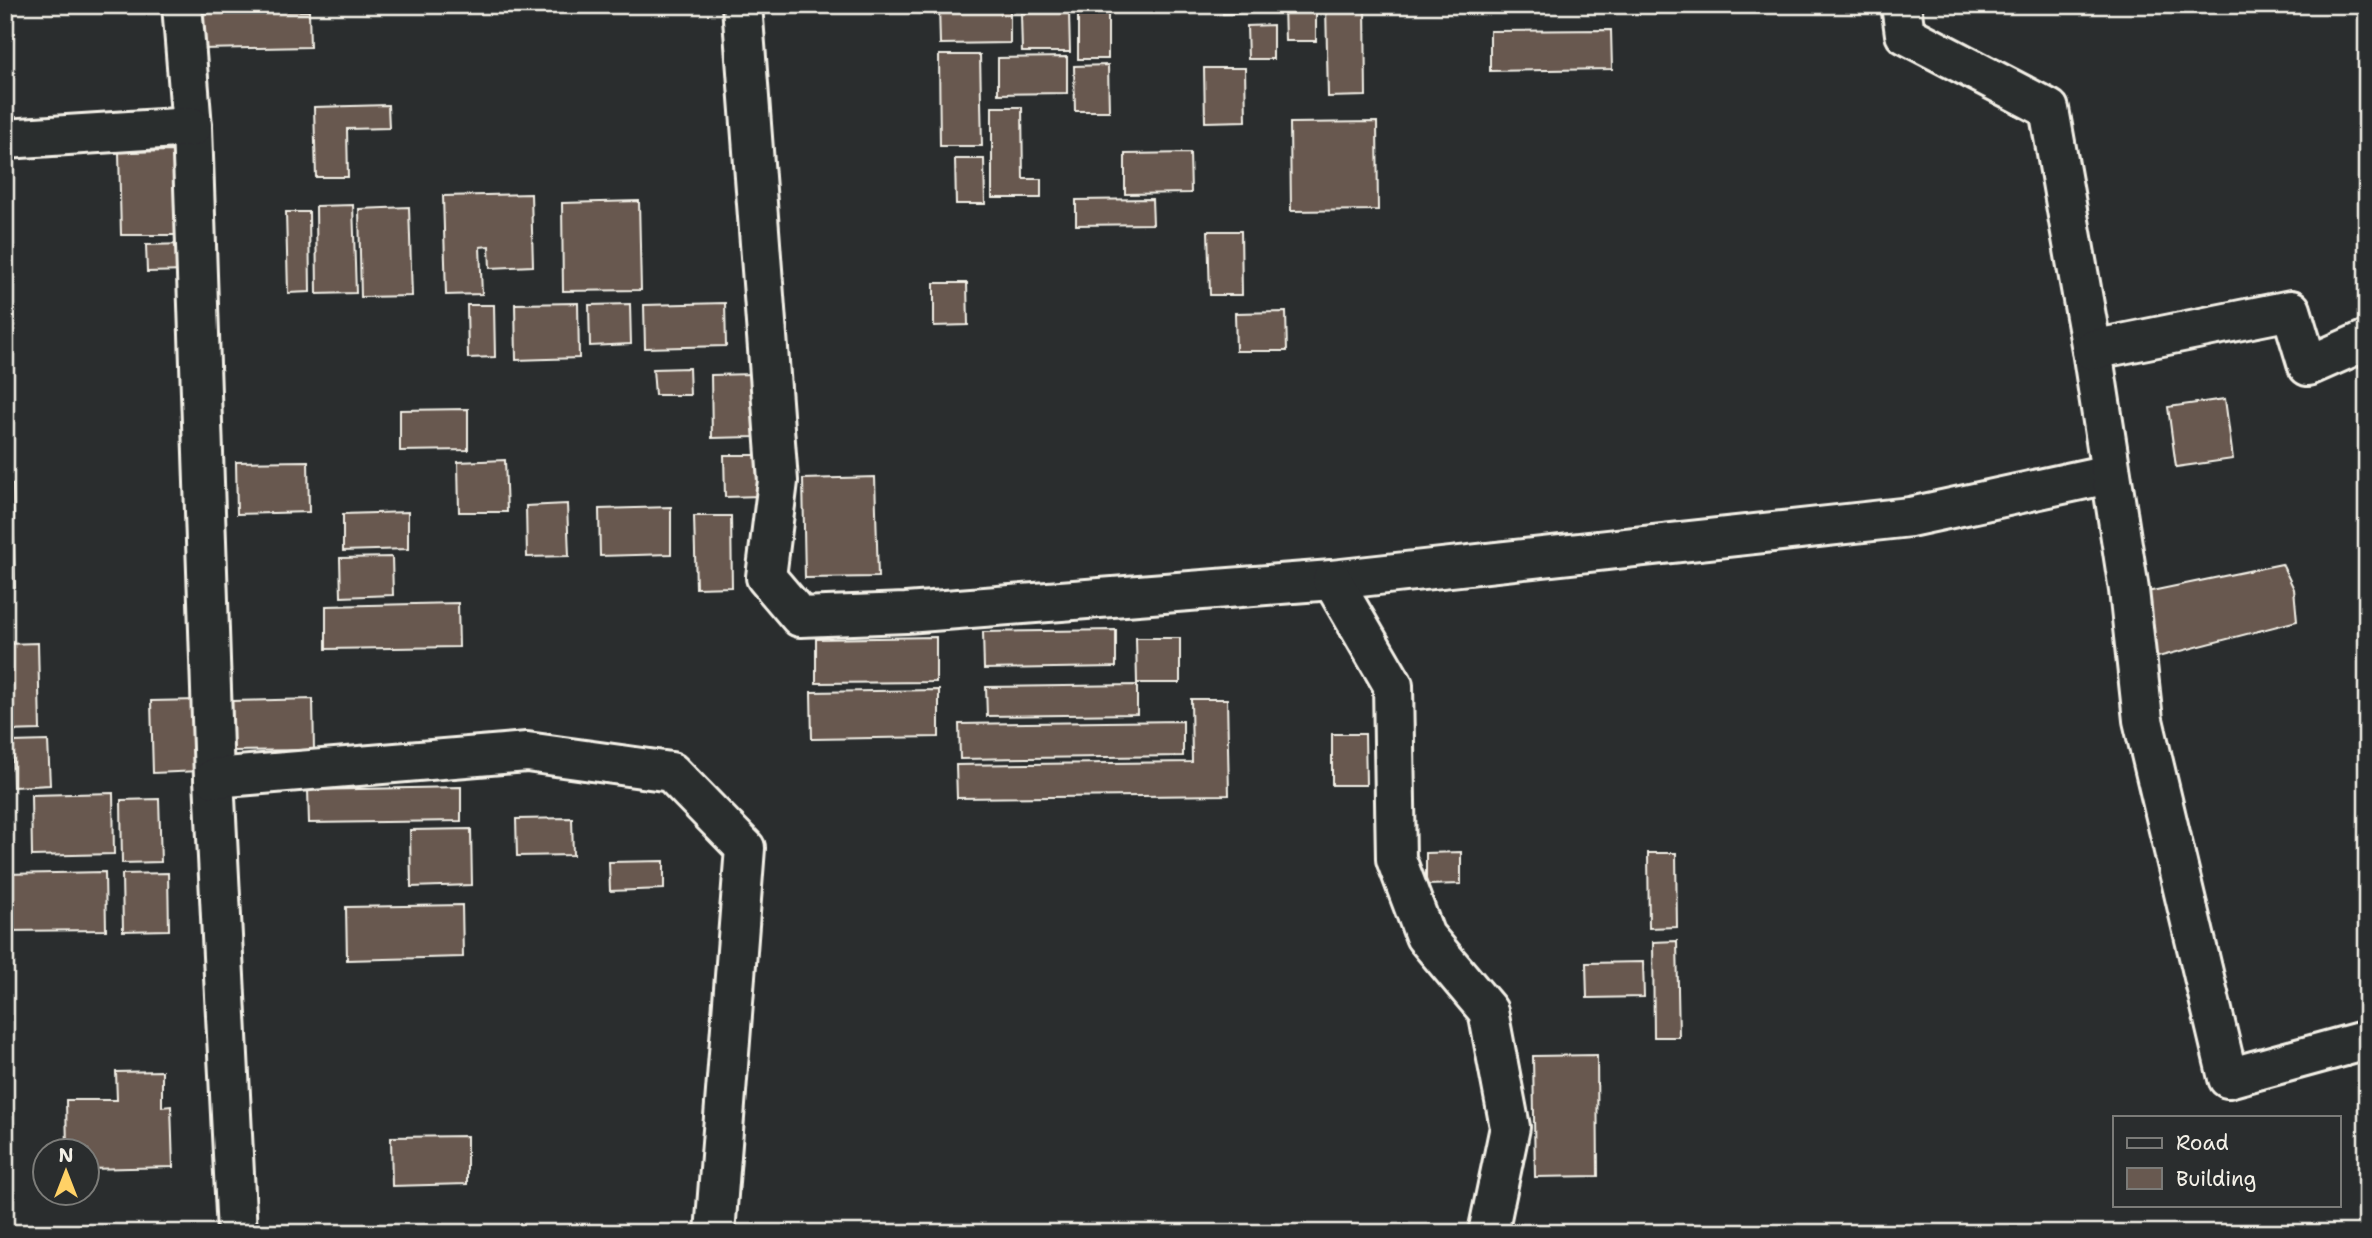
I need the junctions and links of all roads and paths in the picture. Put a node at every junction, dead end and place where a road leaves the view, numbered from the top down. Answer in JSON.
{"nodes":[{"id":1,"x":182,"y":5,"type":"edge"},
{"id":2,"x":742,"y":5,"type":"edge"},
{"id":3,"x":1901,"y":5,"type":"edge"},
{"id":4,"x":192,"y":127,"type":"junction"},
{"id":5,"x":5,"y":139,"type":"edge"},
{"id":6,"x":2367,"y":340,"type":"edge"},
{"id":7,"x":2092,"y":350,"type":"junction"},
{"id":8,"x":2109,"y":474,"type":"junction"},
{"id":9,"x":1332,"y":580,"type":"junction"},
{"id":10,"x":214,"y":778,"type":"junction"},
{"id":11,"x":2367,"y":1040,"type":"edge"},
{"id":12,"x":237,"y":1233,"type":"edge"},
{"id":13,"x":715,"y":1233,"type":"edge"},
{"id":14,"x":1488,"y":1233,"type":"edge"}],
"edges":[{"from":1,"to":4,"type":"street"},
{"from":2,"to":9,"type":"street"},
{"from":3,"to":7,"type":"street"},
{"from":4,"to":5,"type":"street"},
{"from":4,"to":10,"type":"street"},
{"from":6,"to":7,"type":"street"},
{"from":7,"to":8,"type":"street"},
{"from":8,"to":9,"type":"street"},
{"from":8,"to":11,"type":"street"},
{"from":9,"to":14,"type":"street"},
{"from":10,"to":12,"type":"street"},
{"from":10,"to":13,"type":"street"}]}
